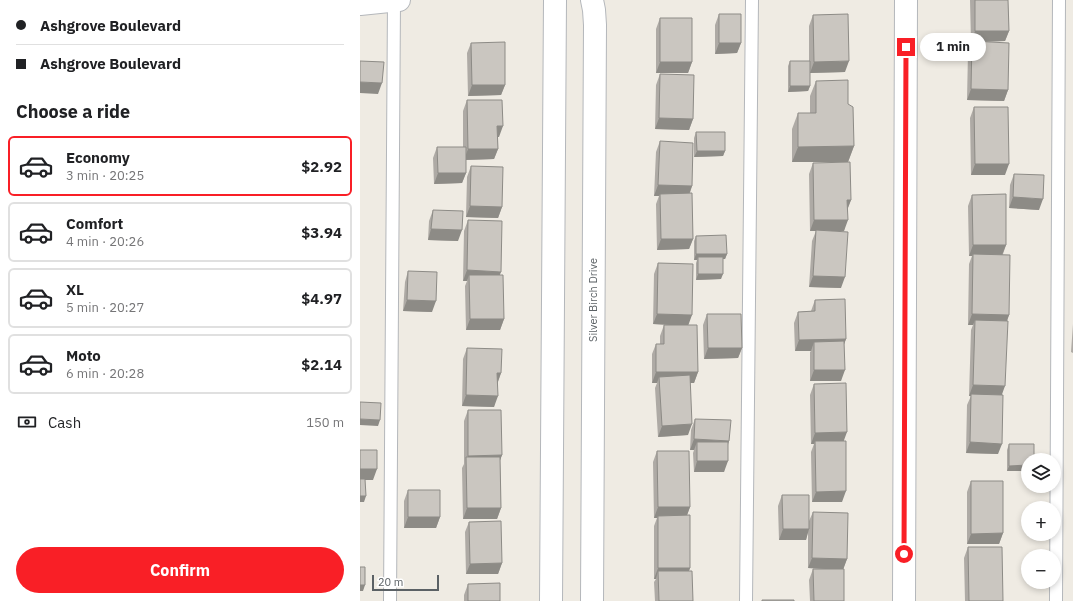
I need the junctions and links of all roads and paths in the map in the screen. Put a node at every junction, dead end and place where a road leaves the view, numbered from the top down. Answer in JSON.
{"nodes":[{"id":1,"x":397,"y":0,"type":"edge"},
{"id":2,"x":555,"y":0,"type":"edge"},
{"id":3,"x":592,"y":0,"type":"edge"},
{"id":4,"x":604,"y":0,"type":"edge"},
{"id":5,"x":752,"y":0,"type":"edge"},
{"id":6,"x":906,"y":0,"type":"edge"},
{"id":7,"x":1059,"y":0,"type":"edge"},
{"id":8,"x":366,"y":2,"type":"edge"},
{"id":9,"x":595,"y":25,"type":"junction"},
{"id":10,"x":390,"y":601,"type":"edge"},
{"id":11,"x":551,"y":601,"type":"edge"},
{"id":12,"x":592,"y":601,"type":"edge"},
{"id":13,"x":746,"y":601,"type":"edge"},
{"id":14,"x":904,"y":601,"type":"edge"},
{"id":15,"x":1056,"y":601,"type":"edge"}],
"edges":[{"from":1,"to":8,"type":"street"},
{"from":1,"to":10,"type":"lane"},
{"from":2,"to":11,"type":"street"},
{"from":3,"to":9,"type":"street","name":"Silver Birch Drive"},
{"from":4,"to":9,"type":"street"},
{"from":5,"to":13,"type":"lane"},
{"from":6,"to":14,"type":"street"},
{"from":7,"to":15,"type":"lane"},
{"from":9,"to":12,"type":"street","name":"Silver Birch Drive"}]}
